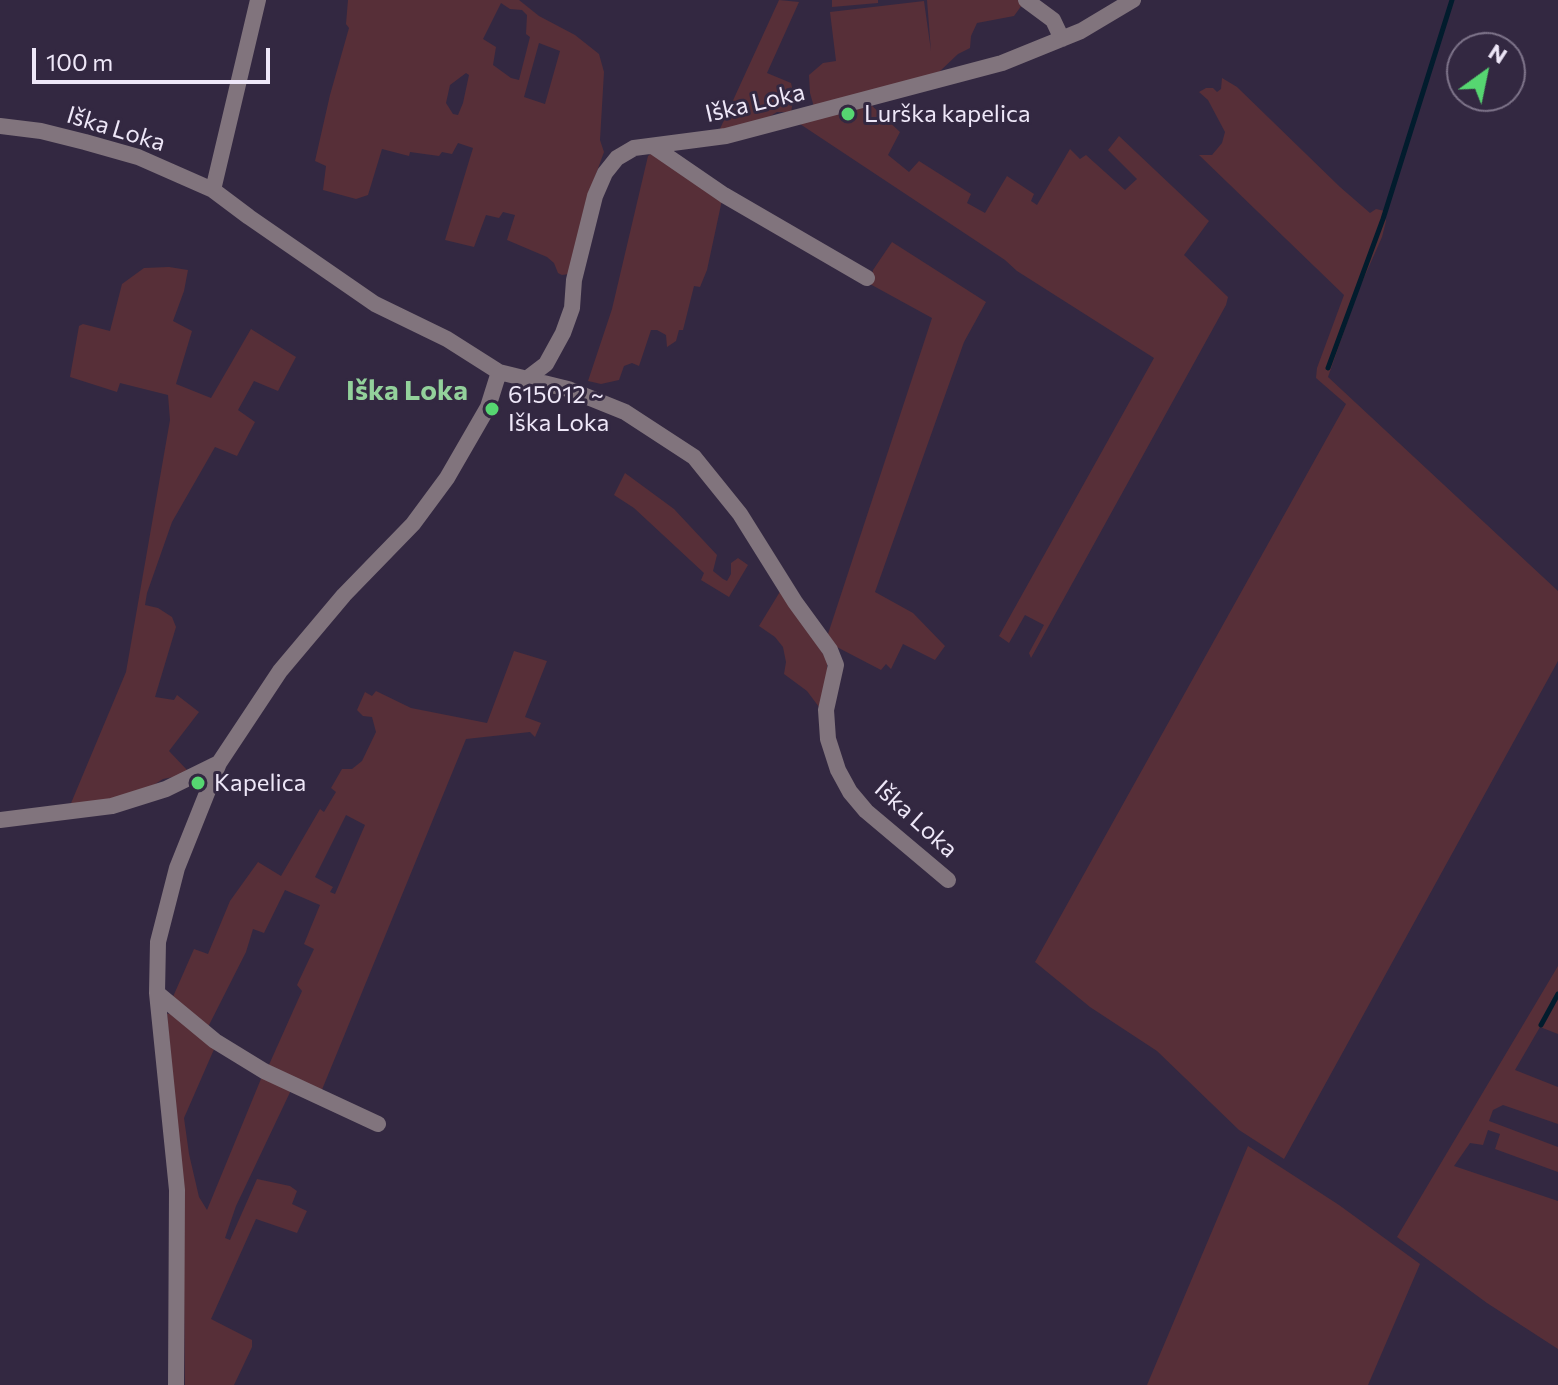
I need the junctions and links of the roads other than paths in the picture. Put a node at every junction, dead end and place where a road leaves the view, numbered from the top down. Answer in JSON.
{"nodes":[{"id":1,"x":258,"y":0,"type":"edge"},
{"id":2,"x":1026,"y":0,"type":"edge"},
{"id":3,"x":1133,"y":0,"type":"edge"},
{"id":4,"x":1062,"y":39,"type":"junction"},
{"id":5,"x":0,"y":126,"type":"edge"},
{"id":6,"x":654,"y":147,"type":"junction"},
{"id":7,"x":213,"y":190,"type":"junction"},
{"id":8,"x":867,"y":278,"type":"dead end"},
{"id":9,"x":499,"y":372,"type":"junction"},
{"id":10,"x":525,"y":380,"type":"junction"},
{"id":11,"x":219,"y":763,"type":"junction"},
{"id":12,"x":0,"y":820,"type":"edge"},
{"id":13,"x":948,"y":880,"type":"dead end"},
{"id":14,"x":157,"y":993,"type":"junction"},
{"id":15,"x":378,"y":1124,"type":"dead end"},
{"id":16,"x":176,"y":1385,"type":"edge"}],
"edges":[{"from":1,"to":7,"type":"street"},
{"from":2,"to":4,"type":"street"},
{"from":3,"to":4,"type":"street","name":"Iška Loka"},
{"from":4,"to":6,"type":"street","name":"Iška Loka"},
{"from":5,"to":7,"type":"street","name":"Iška Loka"},
{"from":6,"to":8,"type":"street"},
{"from":6,"to":10,"type":"street","name":"Iška Loka"},
{"from":7,"to":9,"type":"street","name":"Iška Loka"},
{"from":9,"to":10,"type":"street","name":"Iška Loka"},
{"from":9,"to":11,"type":"street"},
{"from":10,"to":13,"type":"street","name":"Iška Loka"},
{"from":11,"to":12,"type":"street"},
{"from":11,"to":14,"type":"street"},
{"from":14,"to":15,"type":"street"},
{"from":14,"to":16,"type":"street"}]}
